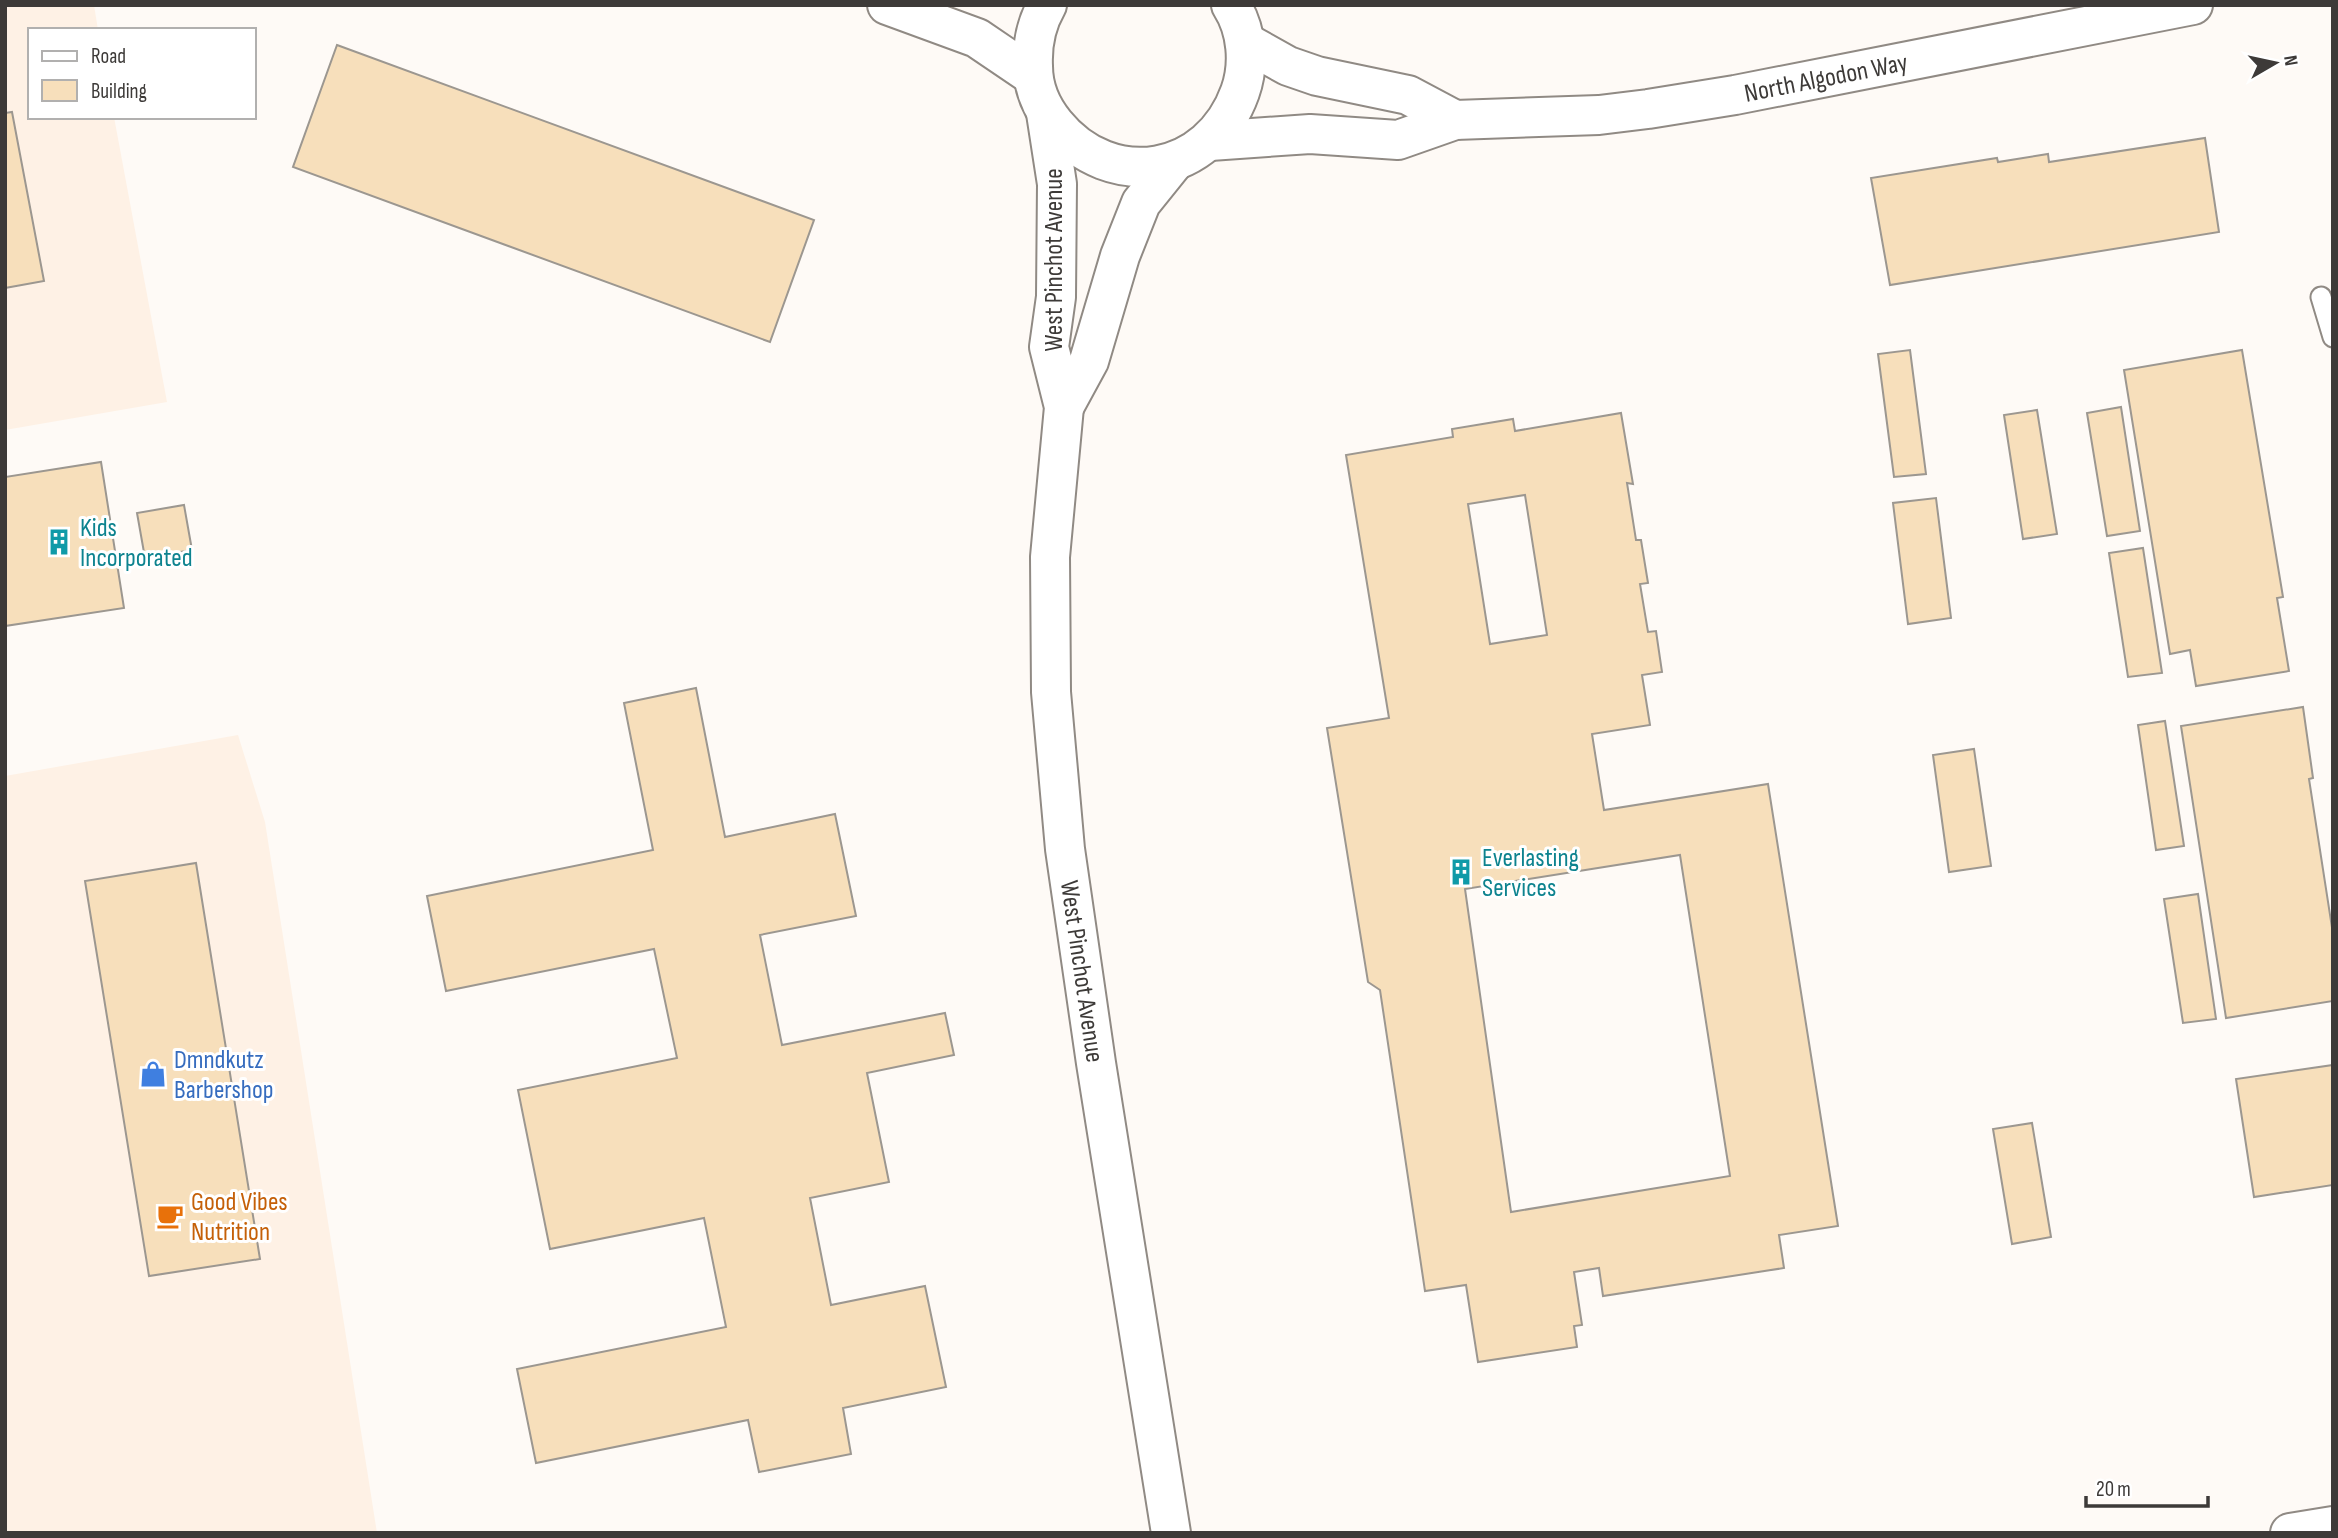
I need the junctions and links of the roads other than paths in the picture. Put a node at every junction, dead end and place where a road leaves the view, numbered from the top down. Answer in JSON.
{"nodes":[{"id":1,"x":887,"y":5,"type":"edge"},
{"id":2,"x":1048,"y":5,"type":"edge"},
{"id":3,"x":1231,"y":5,"type":"edge"},
{"id":4,"x":2193,"y":5,"type":"edge"},
{"id":5,"x":1245,"y":42,"type":"junction"},
{"id":6,"x":1033,"y":76,"type":"junction"},
{"id":7,"x":1046,"y":113,"type":"junction"},
{"id":8,"x":1455,"y":120,"type":"junction"},
{"id":9,"x":1210,"y":141,"type":"junction"},
{"id":10,"x":1174,"y":162,"type":"junction"},
{"id":11,"x":2321,"y":297,"type":"dead end"},
{"id":12,"x":2333,"y":337,"type":"edge"},
{"id":13,"x":1064,"y":407,"type":"junction"},
{"id":14,"x":2333,"y":1526,"type":"edge"},
{"id":15,"x":1171,"y":1533,"type":"edge"},
{"id":16,"x":2290,"y":1533,"type":"edge"}],
"edges":[{"from":1,"to":6,"type":"street"},
{"from":2,"to":6,"type":"street"},
{"from":3,"to":5,"type":"street"},
{"from":4,"to":8,"type":"street","name":"North Algodon Way"},
{"from":5,"to":8,"type":"street","name":"North Algodon Way"},
{"from":5,"to":9,"type":"street"},
{"from":6,"to":7,"type":"street"},
{"from":7,"to":10,"type":"street"},
{"from":7,"to":13,"type":"street","name":"West Pinchot Avenue"},
{"from":8,"to":9,"type":"street","name":"North Algodon Way"},
{"from":9,"to":10,"type":"street"},
{"from":10,"to":13,"type":"street","name":"West Pinchot Avenue"},
{"from":11,"to":12,"type":"lane"},
{"from":13,"to":15,"type":"street","name":"West Pinchot Avenue"},
{"from":14,"to":16,"type":"street"}]}
